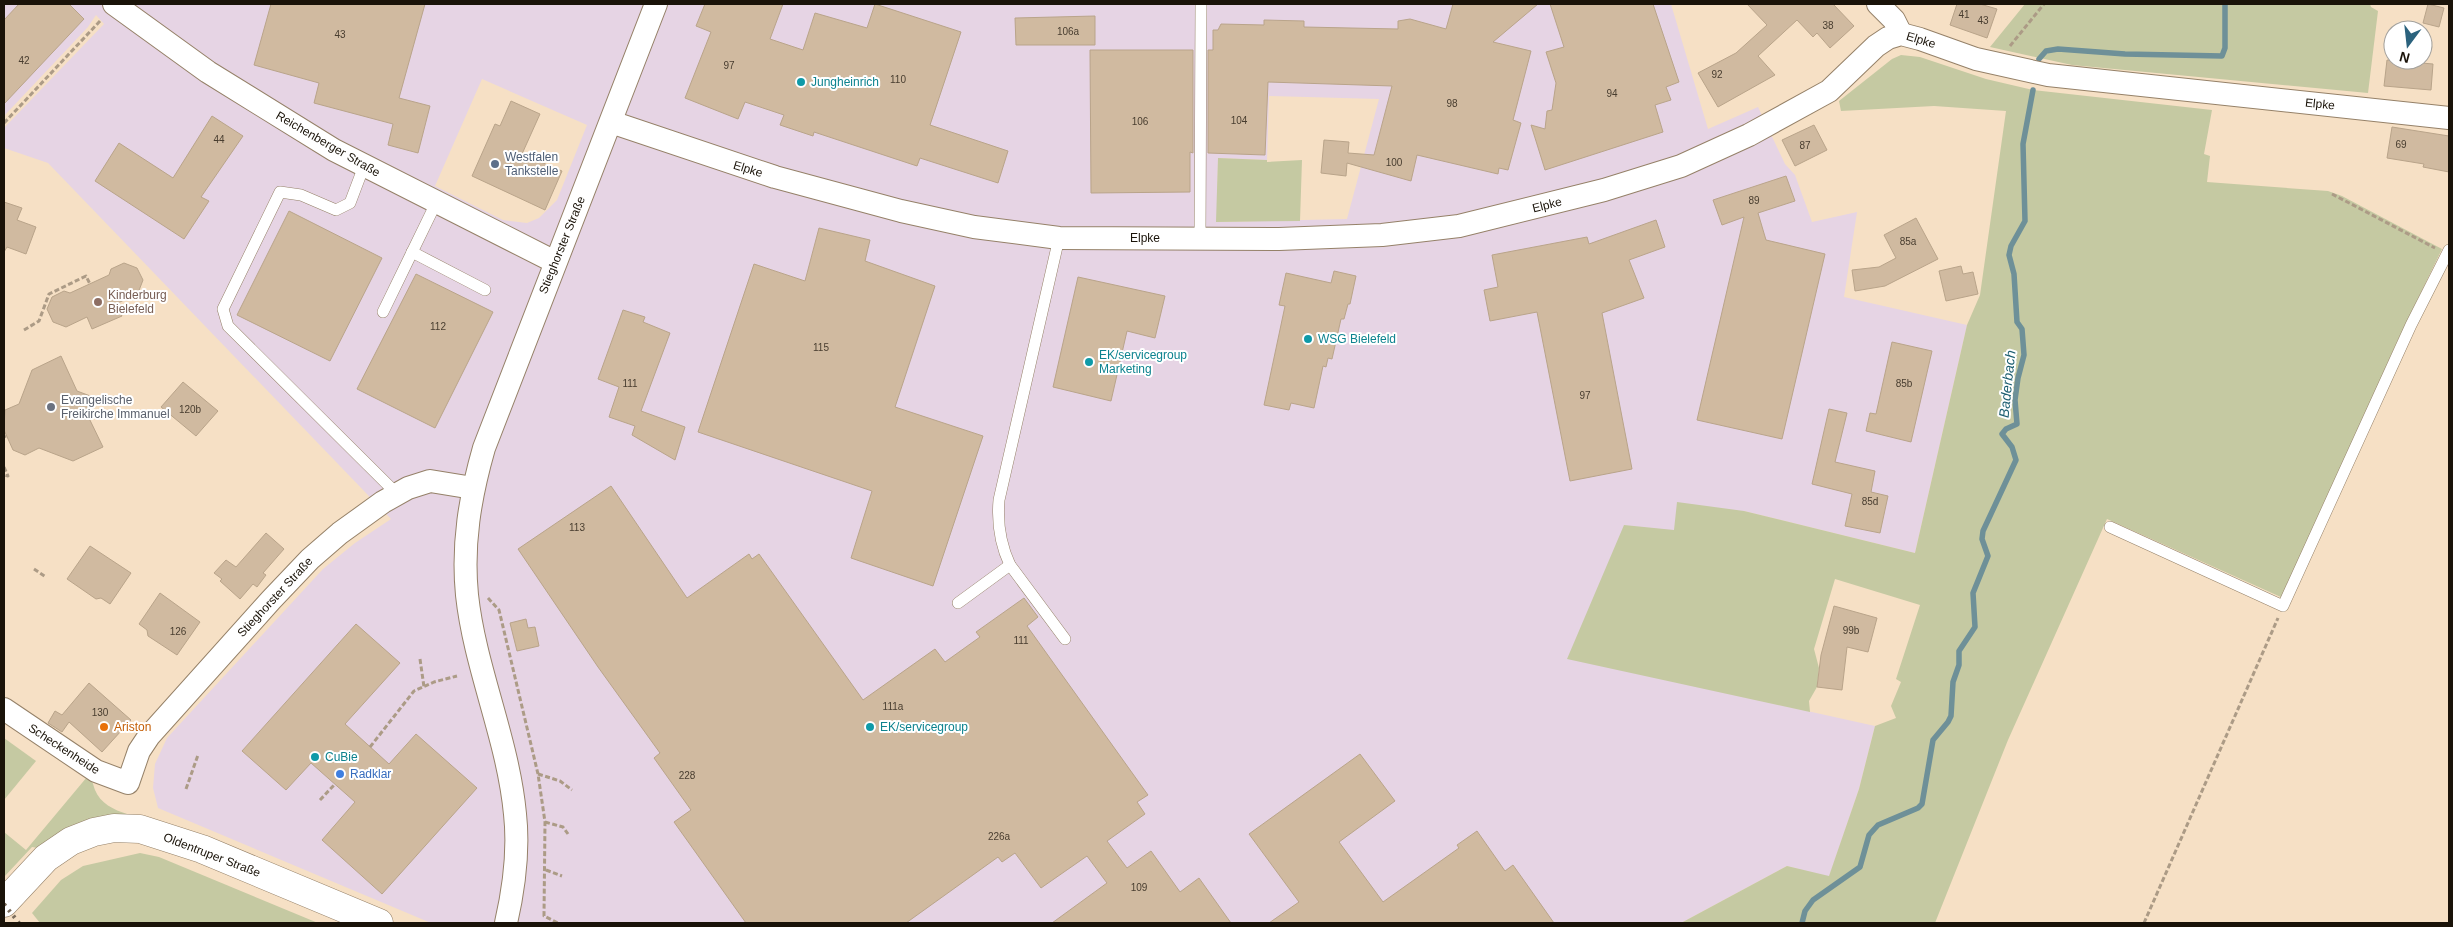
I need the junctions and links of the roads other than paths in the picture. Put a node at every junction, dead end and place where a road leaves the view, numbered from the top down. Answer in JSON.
{"nodes":[{"id":1,"x":115,"y":4,"type":"edge"},
{"id":2,"x":656,"y":4,"type":"edge"},
{"id":3,"x":1202,"y":4,"type":"edge"},
{"id":4,"x":1878,"y":4,"type":"edge"},
{"id":5,"x":1901,"y":34,"type":"junction"},
{"id":6,"x":2449,"y":118,"type":"edge"},
{"id":7,"x":611,"y":122,"type":"junction"},
{"id":8,"x":364,"y":166,"type":"junction"},
{"id":9,"x":436,"y":203,"type":"junction"},
{"id":10,"x":1059,"y":238,"type":"junction"},
{"id":11,"x":1200,"y":238,"type":"junction"},
{"id":12,"x":412,"y":252,"type":"junction"},
{"id":13,"x":2448,"y":252,"type":"edge"},
{"id":14,"x":555,"y":262,"type":"junction"},
{"id":15,"x":485,"y":290,"type":"dead end"},
{"id":16,"x":383,"y":312,"type":"dead end"},
{"id":17,"x":472,"y":488,"type":"junction"},
{"id":18,"x":395,"y":496,"type":"junction"},
{"id":19,"x":2110,"y":526,"type":"dead end"},
{"id":20,"x":1010,"y":565,"type":"junction"},
{"id":21,"x":958,"y":603,"type":"dead end"},
{"id":22,"x":1065,"y":639,"type":"dead end"},
{"id":23,"x":4,"y":709,"type":"edge"},
{"id":24,"x":128,"y":783,"type":"joint"},
{"id":25,"x":514,"y":876,"type":"junction"},
{"id":26,"x":4,"y":903,"type":"edge"},
{"id":27,"x":379,"y":923,"type":"edge"},
{"id":28,"x":506,"y":923,"type":"edge"},
{"id":29,"x":523,"y":923,"type":"edge"}],
"edges":[{"from":1,"to":8,"type":"street","name":"Reichenberger Straße"},
{"from":2,"to":7,"type":"street","name":"Stieghorster Straße"},
{"from":3,"to":11,"type":"lane"},
{"from":4,"to":5,"type":"street"},
{"from":5,"to":6,"type":"street","name":"Elpke"},
{"from":5,"to":11,"type":"street","name":"Elpke"},
{"from":7,"to":10,"type":"street","name":"Elpke"},
{"from":7,"to":14,"type":"street","name":"Stieghorster Straße"},
{"from":8,"to":9,"type":"street","name":"Reichenberger Straße"},
{"from":8,"to":18,"type":"lane"},
{"from":9,"to":12,"type":"lane"},
{"from":9,"to":14,"type":"street","name":"Reichenberger Straße"},
{"from":10,"to":11,"type":"street","name":"Elpke"},
{"from":10,"to":20,"type":"lane"},
{"from":12,"to":15,"type":"lane"},
{"from":12,"to":16,"type":"lane"},
{"from":13,"to":19,"type":"lane"},
{"from":14,"to":17,"type":"street","name":"Stieghorster Straße"},
{"from":17,"to":18,"type":"street","name":"Stieghorster Straße"},
{"from":17,"to":25,"type":"street","name":"Stieghorster Straße"},
{"from":18,"to":24,"type":"street","name":"Stieghorster Straße"},
{"from":20,"to":21,"type":"lane"},
{"from":20,"to":22,"type":"lane"},
{"from":23,"to":24,"type":"street","name":"Scheckenheide"},
{"from":25,"to":28,"type":"street","name":"Stieghorster Straße"},
{"from":25,"to":29,"type":"street","name":"Stieghorster Straße"},
{"from":26,"to":27,"type":"street","name":"Oldentruper Straße"}]}
